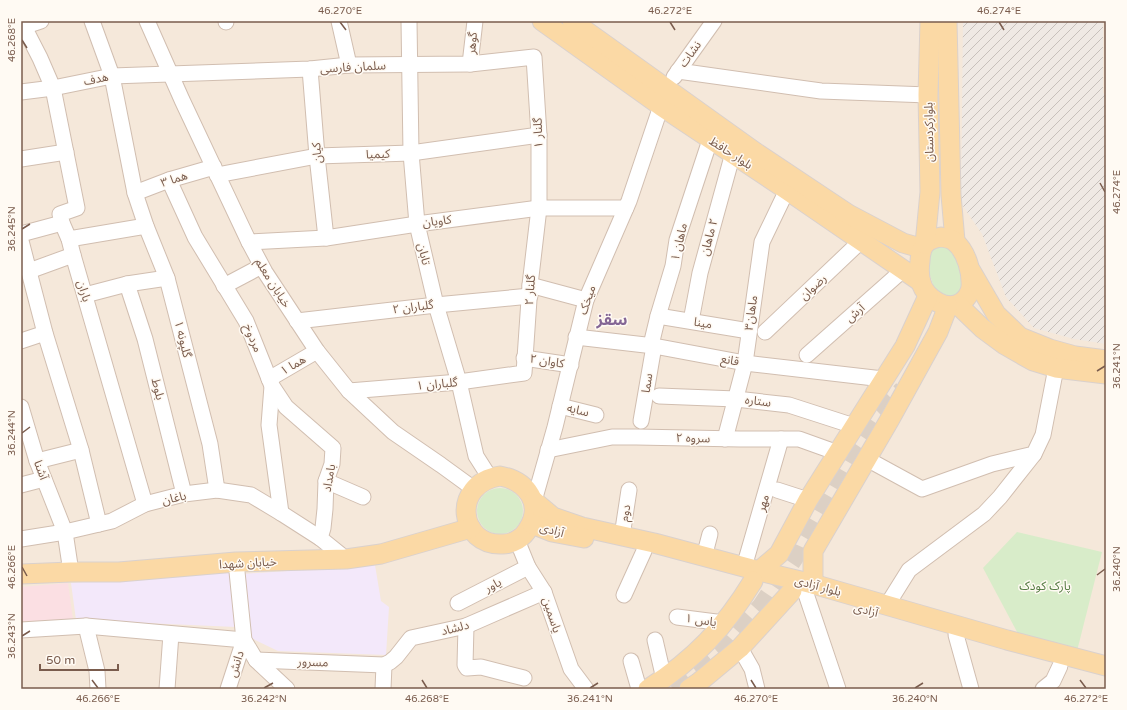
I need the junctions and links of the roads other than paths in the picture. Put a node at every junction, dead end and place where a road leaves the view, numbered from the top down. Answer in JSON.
{"nodes":[{"id":1,"x":41,"y":21,"type":"edge"},
{"id":2,"x":92,"y":21,"type":"edge"},
{"id":3,"x":147,"y":21,"type":"edge"},
{"id":4,"x":339,"y":21,"type":"edge"},
{"id":5,"x":409,"y":21,"type":"edge"},
{"id":6,"x":475,"y":21,"type":"edge"},
{"id":7,"x":542,"y":21,"type":"edge"},
{"id":8,"x":572,"y":21,"type":"edge"},
{"id":9,"x":714,"y":21,"type":"edge"},
{"id":10,"x":930,"y":21,"type":"edge"},
{"id":11,"x":947,"y":21,"type":"edge"},
{"id":12,"x":22,"y":24,"type":"edge"},
{"id":13,"x":534,"y":57,"type":"joint"},
{"id":14,"x":470,"y":64,"type":"junction"},
{"id":15,"x":349,"y":65,"type":"junction"},
{"id":16,"x":409,"y":65,"type":"junction"},
{"id":17,"x":310,"y":69,"type":"junction"},
{"id":18,"x":678,"y":71,"type":"junction"},
{"id":19,"x":171,"y":74,"type":"junction"},
{"id":20,"x":112,"y":76,"type":"junction"},
{"id":21,"x":53,"y":88,"type":"junction"},
{"id":22,"x":668,"y":89,"type":"junction"},
{"id":23,"x":21,"y":92,"type":"edge"},
{"id":24,"x":928,"y":95,"type":"junction"},
{"id":25,"x":661,"y":106,"type":"junction"},
{"id":26,"x":539,"y":135,"type":"junction"},
{"id":27,"x":710,"y":140,"type":"junction"},
{"id":28,"x":66,"y":152,"type":"junction"},
{"id":29,"x":411,"y":153,"type":"junction"},
{"id":30,"x":733,"y":154,"type":"junction"},
{"id":31,"x":316,"y":156,"type":"junction"},
{"id":32,"x":21,"y":159,"type":"edge"},
{"id":33,"x":215,"y":171,"type":"junction"},
{"id":34,"x":169,"y":180,"type":"junction"},
{"id":35,"x":787,"y":190,"type":"junction"},
{"id":36,"x":135,"y":192,"type":"junction"},
{"id":37,"x":929,"y":204,"type":"junction"},
{"id":38,"x":539,"y":208,"type":"junction"},
{"id":39,"x":626,"y":208,"type":"junction"},
{"id":40,"x":952,"y":208,"type":"junction"},
{"id":41,"x":62,"y":223,"type":"junction"},
{"id":42,"x":417,"y":224,"type":"junction"},
{"id":43,"x":146,"y":226,"type":"junction"},
{"id":44,"x":21,"y":234,"type":"edge"},
{"id":45,"x":326,"y":238,"type":"junction"},
{"id":46,"x":69,"y":239,"type":"junction"},
{"id":47,"x":21,"y":241,"type":"edge"},
{"id":48,"x":861,"y":241,"type":"junction"},
{"id":49,"x":955,"y":241,"type":"junction"},
{"id":50,"x":249,"y":242,"type":"junction"},
{"id":51,"x":923,"y":246,"type":"junction"},
{"id":52,"x":73,"y":255,"type":"junction"},
{"id":53,"x":26,"y":265,"type":"edge"},
{"id":54,"x":969,"y":268,"type":"junction"},
{"id":55,"x":256,"y":269,"type":"dead end"},
{"id":56,"x":902,"y":270,"type":"junction"},
{"id":57,"x":167,"y":278,"type":"junction"},
{"id":58,"x":127,"y":284,"type":"junction"},
{"id":59,"x":224,"y":286,"type":"junction"},
{"id":60,"x":924,"y":289,"type":"junction"},
{"id":61,"x":530,"y":290,"type":"junction"},
{"id":62,"x":85,"y":295,"type":"junction"},
{"id":63,"x":586,"y":300,"type":"junction"},
{"id":64,"x":436,"y":305,"type":"junction"},
{"id":65,"x":953,"y":305,"type":"junction"},
{"id":66,"x":658,"y":316,"type":"junction"},
{"id":67,"x":297,"y":321,"type":"junction"},
{"id":68,"x":690,"y":321,"type":"junction"},
{"id":69,"x":749,"y":331,"type":"junction"},
{"id":70,"x":765,"y":332,"type":"dead end"},
{"id":71,"x":45,"y":333,"type":"junction"},
{"id":72,"x":576,"y":338,"type":"junction"},
{"id":73,"x":21,"y":341,"type":"edge"},
{"id":74,"x":652,"y":345,"type":"junction"},
{"id":75,"x":317,"y":351,"type":"junction"},
{"id":76,"x":807,"y":355,"type":"dead end"},
{"id":77,"x":1106,"y":360,"type":"edge"},
{"id":78,"x":745,"y":363,"type":"junction"},
{"id":79,"x":524,"y":365,"type":"junction"},
{"id":80,"x":571,"y":365,"type":"junction"},
{"id":81,"x":1056,"y":368,"type":"junction"},
{"id":82,"x":1106,"y":374,"type":"edge"},
{"id":83,"x":883,"y":379,"type":"junction"},
{"id":84,"x":271,"y":382,"type":"junction"},
{"id":85,"x":459,"y":382,"type":"junction"},
{"id":86,"x":349,"y":391,"type":"junction"},
{"id":87,"x":659,"y":396,"type":"dead end"},
{"id":88,"x":736,"y":399,"type":"junction"},
{"id":89,"x":560,"y":406,"type":"junction"},
{"id":90,"x":21,"y":407,"type":"edge"},
{"id":91,"x":596,"y":415,"type":"dead end"},
{"id":92,"x":641,"y":421,"type":"dead end"},
{"id":93,"x":854,"y":426,"type":"junction"},
{"id":94,"x":725,"y":439,"type":"junction"},
{"id":95,"x":782,"y":439,"type":"junction"},
{"id":96,"x":81,"y":450,"type":"junction"},
{"id":97,"x":548,"y":450,"type":"junction"},
{"id":98,"x":838,"y":453,"type":"junction"},
{"id":99,"x":1034,"y":454,"type":"junction"},
{"id":100,"x":31,"y":455,"type":"edge"},
{"id":101,"x":867,"y":459,"type":"junction"},
{"id":102,"x":490,"y":478,"type":"junction"},
{"id":103,"x":44,"y":479,"type":"junction"},
{"id":104,"x":326,"y":481,"type":"junction"},
{"id":105,"x":21,"y":486,"type":"edge"},
{"id":106,"x":474,"y":489,"type":"junction"},
{"id":107,"x":217,"y":490,"type":"junction"},
{"id":108,"x":629,"y":490,"type":"dead end"},
{"id":109,"x":777,"y":490,"type":"dead end"},
{"id":110,"x":184,"y":494,"type":"junction"},
{"id":111,"x":363,"y":497,"type":"dead end"},
{"id":112,"x":534,"y":500,"type":"junction"},
{"id":113,"x":808,"y":500,"type":"junction"},
{"id":114,"x":145,"y":504,"type":"junction"},
{"id":115,"x":281,"y":513,"type":"junction"},
{"id":116,"x":99,"y":524,"type":"junction"},
{"id":117,"x":532,"y":524,"type":"junction"},
{"id":118,"x":471,"y":528,"type":"junction"},
{"id":119,"x":65,"y":532,"type":"junction"},
{"id":120,"x":710,"y":534,"type":"dead end"},
{"id":121,"x":622,"y":536,"type":"junction"},
{"id":122,"x":320,"y":538,"type":"junction"},
{"id":123,"x":21,"y":539,"type":"edge"},
{"id":124,"x":517,"y":540,"type":"junction"},
{"id":125,"x":644,"y":551,"type":"junction"},
{"id":126,"x":704,"y":557,"type":"junction"},
{"id":127,"x":346,"y":559,"type":"junction"},
{"id":128,"x":236,"y":562,"type":"junction"},
{"id":129,"x":528,"y":567,"type":"junction"},
{"id":130,"x":71,"y":572,"type":"junction"},
{"id":131,"x":752,"y":573,"type":"junction"},
{"id":132,"x":21,"y":574,"type":"edge"},
{"id":133,"x":803,"y":590,"type":"junction"},
{"id":134,"x":544,"y":592,"type":"junction"},
{"id":135,"x":624,"y":595,"type":"dead end"},
{"id":136,"x":458,"y":603,"type":"dead end"},
{"id":137,"x":889,"y":606,"type":"junction"},
{"id":138,"x":678,"y":617,"type":"dead end"},
{"id":139,"x":724,"y":623,"type":"junction"},
{"id":140,"x":86,"y":626,"type":"junction"},
{"id":141,"x":466,"y":626,"type":"junction"},
{"id":142,"x":21,"y":630,"type":"edge"},
{"id":143,"x":172,"y":634,"type":"junction"},
{"id":144,"x":956,"y":635,"type":"junction"},
{"id":145,"x":244,"y":640,"type":"junction"},
{"id":146,"x":655,"y":640,"type":"dead end"},
{"id":147,"x":740,"y":648,"type":"junction"},
{"id":148,"x":256,"y":660,"type":"junction"},
{"id":149,"x":631,"y":660,"type":"dead end"},
{"id":150,"x":377,"y":665,"type":"junction"},
{"id":151,"x":1060,"y":666,"type":"junction"},
{"id":152,"x":1106,"y":666,"type":"edge"},
{"id":153,"x":524,"y":678,"type":"dead end"},
{"id":154,"x":664,"y":679,"type":"junction"},
{"id":155,"x":1106,"y":680,"type":"edge"},
{"id":156,"x":98,"y":689,"type":"edge"},
{"id":157,"x":167,"y":689,"type":"edge"},
{"id":158,"x":228,"y":689,"type":"edge"},
{"id":159,"x":287,"y":689,"type":"edge"},
{"id":160,"x":383,"y":689,"type":"edge"},
{"id":161,"x":586,"y":689,"type":"edge"},
{"id":162,"x":639,"y":689,"type":"edge"},
{"id":163,"x":648,"y":689,"type":"edge"},
{"id":164,"x":689,"y":689,"type":"edge"},
{"id":165,"x":757,"y":689,"type":"edge"},
{"id":166,"x":838,"y":689,"type":"edge"},
{"id":167,"x":972,"y":689,"type":"edge"},
{"id":168,"x":1044,"y":689,"type":"edge"}],
"edges":[{"from":1,"to":12,"type":"street"},
{"from":2,"to":20,"type":"street","name":"گلپونه ۱"},
{"from":3,"to":19,"type":"street","name":"خیابان معلم"},
{"from":4,"to":15,"type":"street"},
{"from":5,"to":16,"type":"street","name":"تابان"},
{"from":6,"to":14,"type":"street","name":"گوهر"},
{"from":7,"to":25,"type":"main road","name":"بلوار حافظ"},
{"from":8,"to":22,"type":"main road","name":"بلوار حافظ"},
{"from":9,"to":18,"type":"street","name":"نشات"},
{"from":10,"to":24,"type":"main road","name":"بلوارکردستان"},
{"from":11,"to":40,"type":"main road","name":"بلوارکردستان"},
{"from":12,"to":21,"type":"street"},
{"from":13,"to":14,"type":"street","name":"سلمان فارسی"},
{"from":13,"to":26,"type":"street","name":"گلنار ۱"},
{"from":14,"to":16,"type":"street","name":"سلمان فارسی"},
{"from":15,"to":16,"type":"street","name":"سلمان فارسی"},
{"from":15,"to":17,"type":"street","name":"سلمان فارسی"},
{"from":16,"to":29,"type":"street","name":"تابان"},
{"from":17,"to":19,"type":"street","name":"سلمان فارسی"},
{"from":17,"to":31,"type":"street","name":"کیان"},
{"from":18,"to":22,"type":"street","name":"نشات"},
{"from":18,"to":24,"type":"street"},
{"from":19,"to":20,"type":"street","name":"هدف"},
{"from":19,"to":33,"type":"street","name":"خیابان معلم"},
{"from":20,"to":21,"type":"street","name":"هدف"},
{"from":20,"to":36,"type":"street","name":"گلپونه ۱"},
{"from":21,"to":23,"type":"street","name":"هدف"},
{"from":21,"to":28,"type":"street"},
{"from":22,"to":51,"type":"main road","name":"بلوار حافظ"},
{"from":24,"to":37,"type":"main road","name":"بلوارکردستان"},
{"from":25,"to":27,"type":"main road","name":"بلوار حافظ"},
{"from":25,"to":39,"type":"street","name":"میخک"},
{"from":26,"to":29,"type":"street","name":"کیمیا"},
{"from":26,"to":38,"type":"street","name":"گلنار ۱"},
{"from":27,"to":30,"type":"main road","name":"بلوار حافظ"},
{"from":27,"to":66,"type":"street","name":"ماهان ۱"},
{"from":28,"to":32,"type":"street"},
{"from":28,"to":41,"type":"street"},
{"from":29,"to":31,"type":"street","name":"کیمیا"},
{"from":29,"to":42,"type":"street","name":"تابان"},
{"from":30,"to":35,"type":"main road","name":"بلوار حافظ"},
{"from":30,"to":68,"type":"street","name":"٢ ماهان"},
{"from":31,"to":33,"type":"street","name":"کیمیا"},
{"from":31,"to":45,"type":"street","name":"کیان"},
{"from":33,"to":34,"type":"street","name":"هما ۳"},
{"from":33,"to":50,"type":"street","name":"خیابان معلم"},
{"from":34,"to":36,"type":"street","name":"هما ۳"},
{"from":34,"to":59,"type":"street","name":"مردوخ"},
{"from":35,"to":48,"type":"main road","name":"بلوار حافظ"},
{"from":35,"to":69,"type":"street","name":"ماهان۳"},
{"from":36,"to":43,"type":"street","name":"گلپونه ۱"},
{"from":37,"to":40,"type":"main road"},
{"from":37,"to":51,"type":"main road","name":"بلوارکردستان"},
{"from":38,"to":39,"type":"street","name":"کاویان"},
{"from":38,"to":42,"type":"street","name":"کاویان"},
{"from":38,"to":61,"type":"street","name":"گلنار ۲"},
{"from":39,"to":63,"type":"street","name":"میخک"},
{"from":40,"to":49,"type":"main road","name":"بلوارکردستان"},
{"from":41,"to":44,"type":"street"},
{"from":41,"to":46,"type":"street","name":"باران"},
{"from":42,"to":45,"type":"street","name":"کاویان"},
{"from":42,"to":64,"type":"street","name":"تابان"},
{"from":43,"to":46,"type":"street"},
{"from":43,"to":57,"type":"street","name":"گلپونه ۱"},
{"from":45,"to":50,"type":"street","name":"کاویان"},
{"from":46,"to":52,"type":"street","name":"باران"},
{"from":47,"to":53,"type":"street"},
{"from":48,"to":56,"type":"main road","name":"بلوار حافظ"},
{"from":48,"to":70,"type":"street","name":"رضوان"},
{"from":49,"to":51,"type":"main road"},
{"from":49,"to":54,"type":"main road"},
{"from":50,"to":67,"type":"street","name":"خیابان معلم"},
{"from":51,"to":60,"type":"main road"},
{"from":52,"to":53,"type":"street"},
{"from":52,"to":62,"type":"street","name":"باران"},
{"from":53,"to":71,"type":"street"},
{"from":54,"to":65,"type":"main road"},
{"from":54,"to":77,"type":"main road"},
{"from":55,"to":59,"type":"street"},
{"from":56,"to":60,"type":"main road","name":"بلوار حافظ"},
{"from":56,"to":76,"type":"street","name":"آرش"},
{"from":57,"to":58,"type":"street"},
{"from":57,"to":107,"type":"street","name":"گلپونه ۱"},
{"from":58,"to":62,"type":"street"},
{"from":58,"to":110,"type":"street","name":"بلوط"},
{"from":59,"to":84,"type":"street","name":"مردوخ"},
{"from":60,"to":65,"type":"main road"},
{"from":60,"to":83,"type":"main road"},
{"from":61,"to":63,"type":"street"},
{"from":61,"to":64,"type":"street","name":"گلباران ۲"},
{"from":61,"to":79,"type":"street","name":"گلنار ۲"},
{"from":62,"to":114,"type":"street","name":"باران"},
{"from":63,"to":72,"type":"street","name":"میخک"},
{"from":64,"to":67,"type":"street","name":"گلباران ۲"},
{"from":64,"to":85,"type":"street","name":"تابان"},
{"from":65,"to":81,"type":"main road"},
{"from":65,"to":101,"type":"main road"},
{"from":66,"to":68,"type":"street","name":"مینا"},
{"from":66,"to":74,"type":"street","name":"ماهان ۱"},
{"from":67,"to":75,"type":"street","name":"خیابان معلم"},
{"from":68,"to":69,"type":"street","name":"مینا"},
{"from":69,"to":78,"type":"street","name":"ماهان۳"},
{"from":71,"to":73,"type":"street"},
{"from":71,"to":96,"type":"street"},
{"from":72,"to":74,"type":"street","name":"قانع"},
{"from":72,"to":80,"type":"street","name":"میخک"},
{"from":74,"to":78,"type":"street","name":"قانع"},
{"from":74,"to":92,"type":"street","name":"سما"},
{"from":75,"to":84,"type":"street","name":"هما ۱"},
{"from":75,"to":86,"type":"street","name":"خیابان معلم"},
{"from":78,"to":83,"type":"street","name":"قانع"},
{"from":78,"to":88,"type":"street","name":"ماهان۳"},
{"from":79,"to":80,"type":"street","name":"کاوان ۲"},
{"from":79,"to":85,"type":"street","name":"گلباران ۱"},
{"from":80,"to":89,"type":"street","name":"میخک"},
{"from":81,"to":82,"type":"main road"},
{"from":81,"to":99,"type":"street"},
{"from":83,"to":93,"type":"main road"},
{"from":84,"to":104,"type":"street","name":"بامداد"},
{"from":84,"to":115,"type":"street","name":"مردوخ"},
{"from":85,"to":86,"type":"street","name":"گلباران ۱"},
{"from":85,"to":102,"type":"street","name":"تابان"},
{"from":86,"to":106,"type":"street","name":"خیابان معلم"},
{"from":87,"to":88,"type":"street","name":"ستاره"},
{"from":88,"to":93,"type":"street","name":"ستاره"},
{"from":88,"to":94,"type":"street","name":"ماهان۳"},
{"from":89,"to":91,"type":"street","name":"سایه"},
{"from":89,"to":97,"type":"street","name":"میخک"},
{"from":90,"to":100,"type":"street","name":"آشنا"},
{"from":93,"to":98,"type":"main road"},
{"from":94,"to":95,"type":"street","name":"سروه ۲"},
{"from":94,"to":97,"type":"street","name":"سروه ۲"},
{"from":95,"to":98,"type":"street","name":"سروه ۲"},
{"from":95,"to":131,"type":"street","name":"مهر"},
{"from":96,"to":100,"type":"street"},
{"from":96,"to":116,"type":"street"},
{"from":97,"to":112,"type":"street","name":"میخک"},
{"from":98,"to":113,"type":"main road"},
{"from":99,"to":101,"type":"street"},
{"from":99,"to":137,"type":"street"},
{"from":100,"to":103,"type":"street","name":"آشنا"},
{"from":101,"to":133,"type":"main road"},
{"from":102,"to":106,"type":"main road"},
{"from":102,"to":112,"type":"main road"},
{"from":103,"to":105,"type":"street"},
{"from":103,"to":119,"type":"street","name":"آشنا"},
{"from":104,"to":111,"type":"street"},
{"from":104,"to":122,"type":"street","name":"بامداد"},
{"from":106,"to":118,"type":"main road"},
{"from":107,"to":110,"type":"street","name":"باغان"},
{"from":107,"to":115,"type":"street","name":"باغان"},
{"from":108,"to":121,"type":"street","name":"دوم"},
{"from":109,"to":113,"type":"street"},
{"from":110,"to":114,"type":"street","name":"باغان"},
{"from":112,"to":117,"type":"main road"},
{"from":112,"to":121,"type":"main road"},
{"from":113,"to":131,"type":"main road"},
{"from":114,"to":116,"type":"street","name":"باغان"},
{"from":115,"to":122,"type":"street","name":"باغان"},
{"from":116,"to":119,"type":"street","name":"باغان"},
{"from":117,"to":124,"type":"main road"},
{"from":117,"to":125,"type":"main road","name":"آزادی"},
{"from":118,"to":124,"type":"main road"},
{"from":118,"to":127,"type":"main road","name":"خیابان شهدا"},
{"from":119,"to":123,"type":"street","name":"باغان"},
{"from":119,"to":130,"type":"street","name":"آشنا"},
{"from":120,"to":126,"type":"street"},
{"from":121,"to":126,"type":"main road"},
{"from":122,"to":127,"type":"street"},
{"from":124,"to":129,"type":"street","name":"یاسمین"},
{"from":125,"to":131,"type":"main road","name":"آزادی"},
{"from":125,"to":135,"type":"street"},
{"from":126,"to":131,"type":"main road"},
{"from":127,"to":128,"type":"main road","name":"خیابان شهدا"},
{"from":128,"to":130,"type":"main road","name":"خیابان شهدا"},
{"from":128,"to":145,"type":"street"},
{"from":129,"to":134,"type":"street","name":"یاسمین"},
{"from":129,"to":136,"type":"street","name":"یاور"},
{"from":130,"to":132,"type":"main road","name":"خیابان شهدا"},
{"from":131,"to":133,"type":"main road","name":"آزادی"},
{"from":131,"to":139,"type":"main road"},
{"from":133,"to":137,"type":"main road","name":"بلوار آزادی"},
{"from":133,"to":144,"type":"main road","name":"آزادی"},
{"from":133,"to":147,"type":"main road"},
{"from":133,"to":166,"type":"street"},
{"from":134,"to":141,"type":"street","name":"دلشاد"},
{"from":134,"to":161,"type":"street","name":"یاسمین"},
{"from":137,"to":152,"type":"main road","name":"بلوار آزادی"},
{"from":138,"to":139,"type":"street","name":"یاس ۱"},
{"from":139,"to":154,"type":"main road"},
{"from":140,"to":142,"type":"street"},
{"from":140,"to":143,"type":"street"},
{"from":140,"to":156,"type":"street"},
{"from":141,"to":150,"type":"street","name":"دلشاد"},
{"from":141,"to":153,"type":"street"},
{"from":143,"to":145,"type":"street"},
{"from":143,"to":157,"type":"street"},
{"from":144,"to":151,"type":"main road","name":"آزادی"},
{"from":144,"to":167,"type":"street"},
{"from":145,"to":148,"type":"street"},
{"from":145,"to":158,"type":"street","name":"دانش"},
{"from":146,"to":154,"type":"street"},
{"from":147,"to":164,"type":"main road"},
{"from":147,"to":165,"type":"street"},
{"from":148,"to":150,"type":"street","name":"مسرور"},
{"from":148,"to":159,"type":"street"},
{"from":149,"to":162,"type":"street"},
{"from":150,"to":160,"type":"street"},
{"from":151,"to":155,"type":"main road","name":"آزادی"},
{"from":151,"to":168,"type":"street"},
{"from":154,"to":163,"type":"main road"}]}
